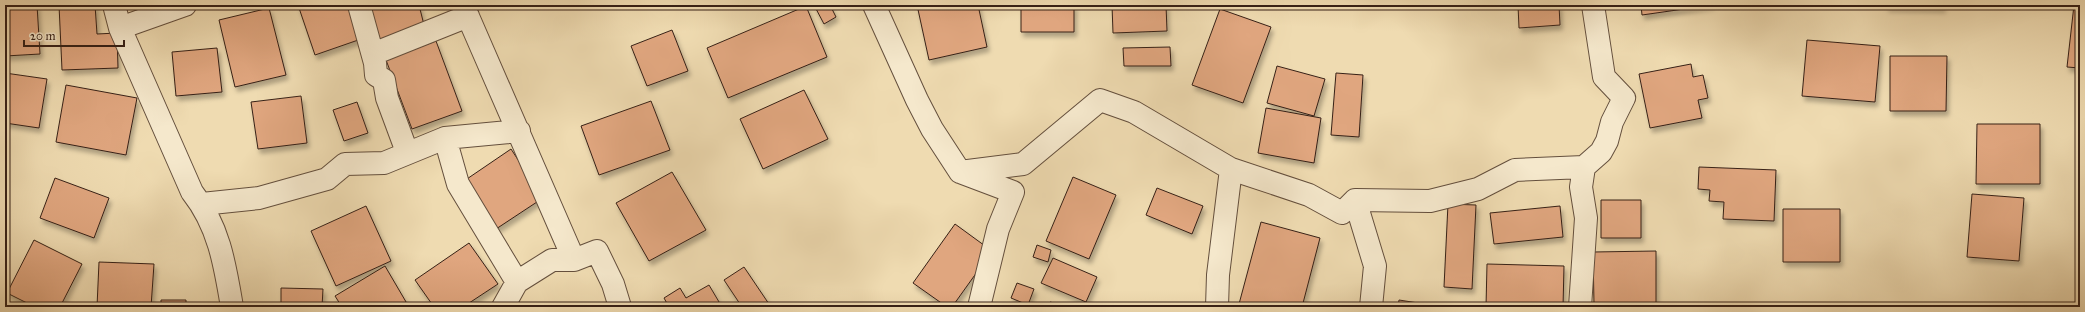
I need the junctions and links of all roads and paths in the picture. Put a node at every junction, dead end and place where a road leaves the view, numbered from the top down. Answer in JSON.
{"nodes":[{"id":1,"x":114,"y":5,"type":"edge"},
{"id":2,"x":185,"y":5,"type":"edge"},
{"id":3,"x":360,"y":5,"type":"edge"},
{"id":4,"x":874,"y":5,"type":"edge"},
{"id":5,"x":1593,"y":5,"type":"edge"},
{"id":6,"x":466,"y":11,"type":"edge"},
{"id":7,"x":120,"y":28,"type":"junction"},
{"id":8,"x":373,"y":54,"type":"junction"},
{"id":9,"x":519,"y":131,"type":"junction"},
{"id":10,"x":444,"y":138,"type":"junction"},
{"id":11,"x":408,"y":152,"type":"junction"},
{"id":12,"x":1584,"y":167,"type":"junction"},
{"id":13,"x":1231,"y":169,"type":"junction"},
{"id":14,"x":960,"y":172,"type":"junction"},
{"id":15,"x":1355,"y":200,"type":"junction"},
{"id":16,"x":202,"y":204,"type":"junction"},
{"id":17,"x":574,"y":260,"type":"junction"},
{"id":18,"x":517,"y":282,"type":"junction"},
{"id":19,"x":232,"y":307,"type":"edge"},
{"id":20,"x":503,"y":307,"type":"edge"},
{"id":21,"x":620,"y":307,"type":"edge"},
{"id":22,"x":979,"y":307,"type":"edge"},
{"id":23,"x":1217,"y":307,"type":"edge"},
{"id":24,"x":1371,"y":307,"type":"edge"},
{"id":25,"x":1580,"y":307,"type":"edge"}],
"edges":[{"from":1,"to":7,"type":"street"},
{"from":2,"to":7,"type":"street"},
{"from":3,"to":8,"type":"street"},
{"from":4,"to":14,"type":"street"},
{"from":5,"to":12,"type":"street"},
{"from":6,"to":8,"type":"street"},
{"from":6,"to":9,"type":"street"},
{"from":7,"to":16,"type":"street"},
{"from":8,"to":11,"type":"street"},
{"from":9,"to":10,"type":"street"},
{"from":9,"to":17,"type":"street"},
{"from":10,"to":11,"type":"street"},
{"from":10,"to":18,"type":"street"},
{"from":11,"to":16,"type":"street"},
{"from":12,"to":15,"type":"street"},
{"from":12,"to":25,"type":"street"},
{"from":13,"to":14,"type":"street"},
{"from":13,"to":15,"type":"street"},
{"from":13,"to":23,"type":"street"},
{"from":14,"to":22,"type":"street"},
{"from":15,"to":24,"type":"street"},
{"from":16,"to":19,"type":"street"},
{"from":17,"to":18,"type":"street"},
{"from":17,"to":21,"type":"street"},
{"from":18,"to":20,"type":"street"}]}
